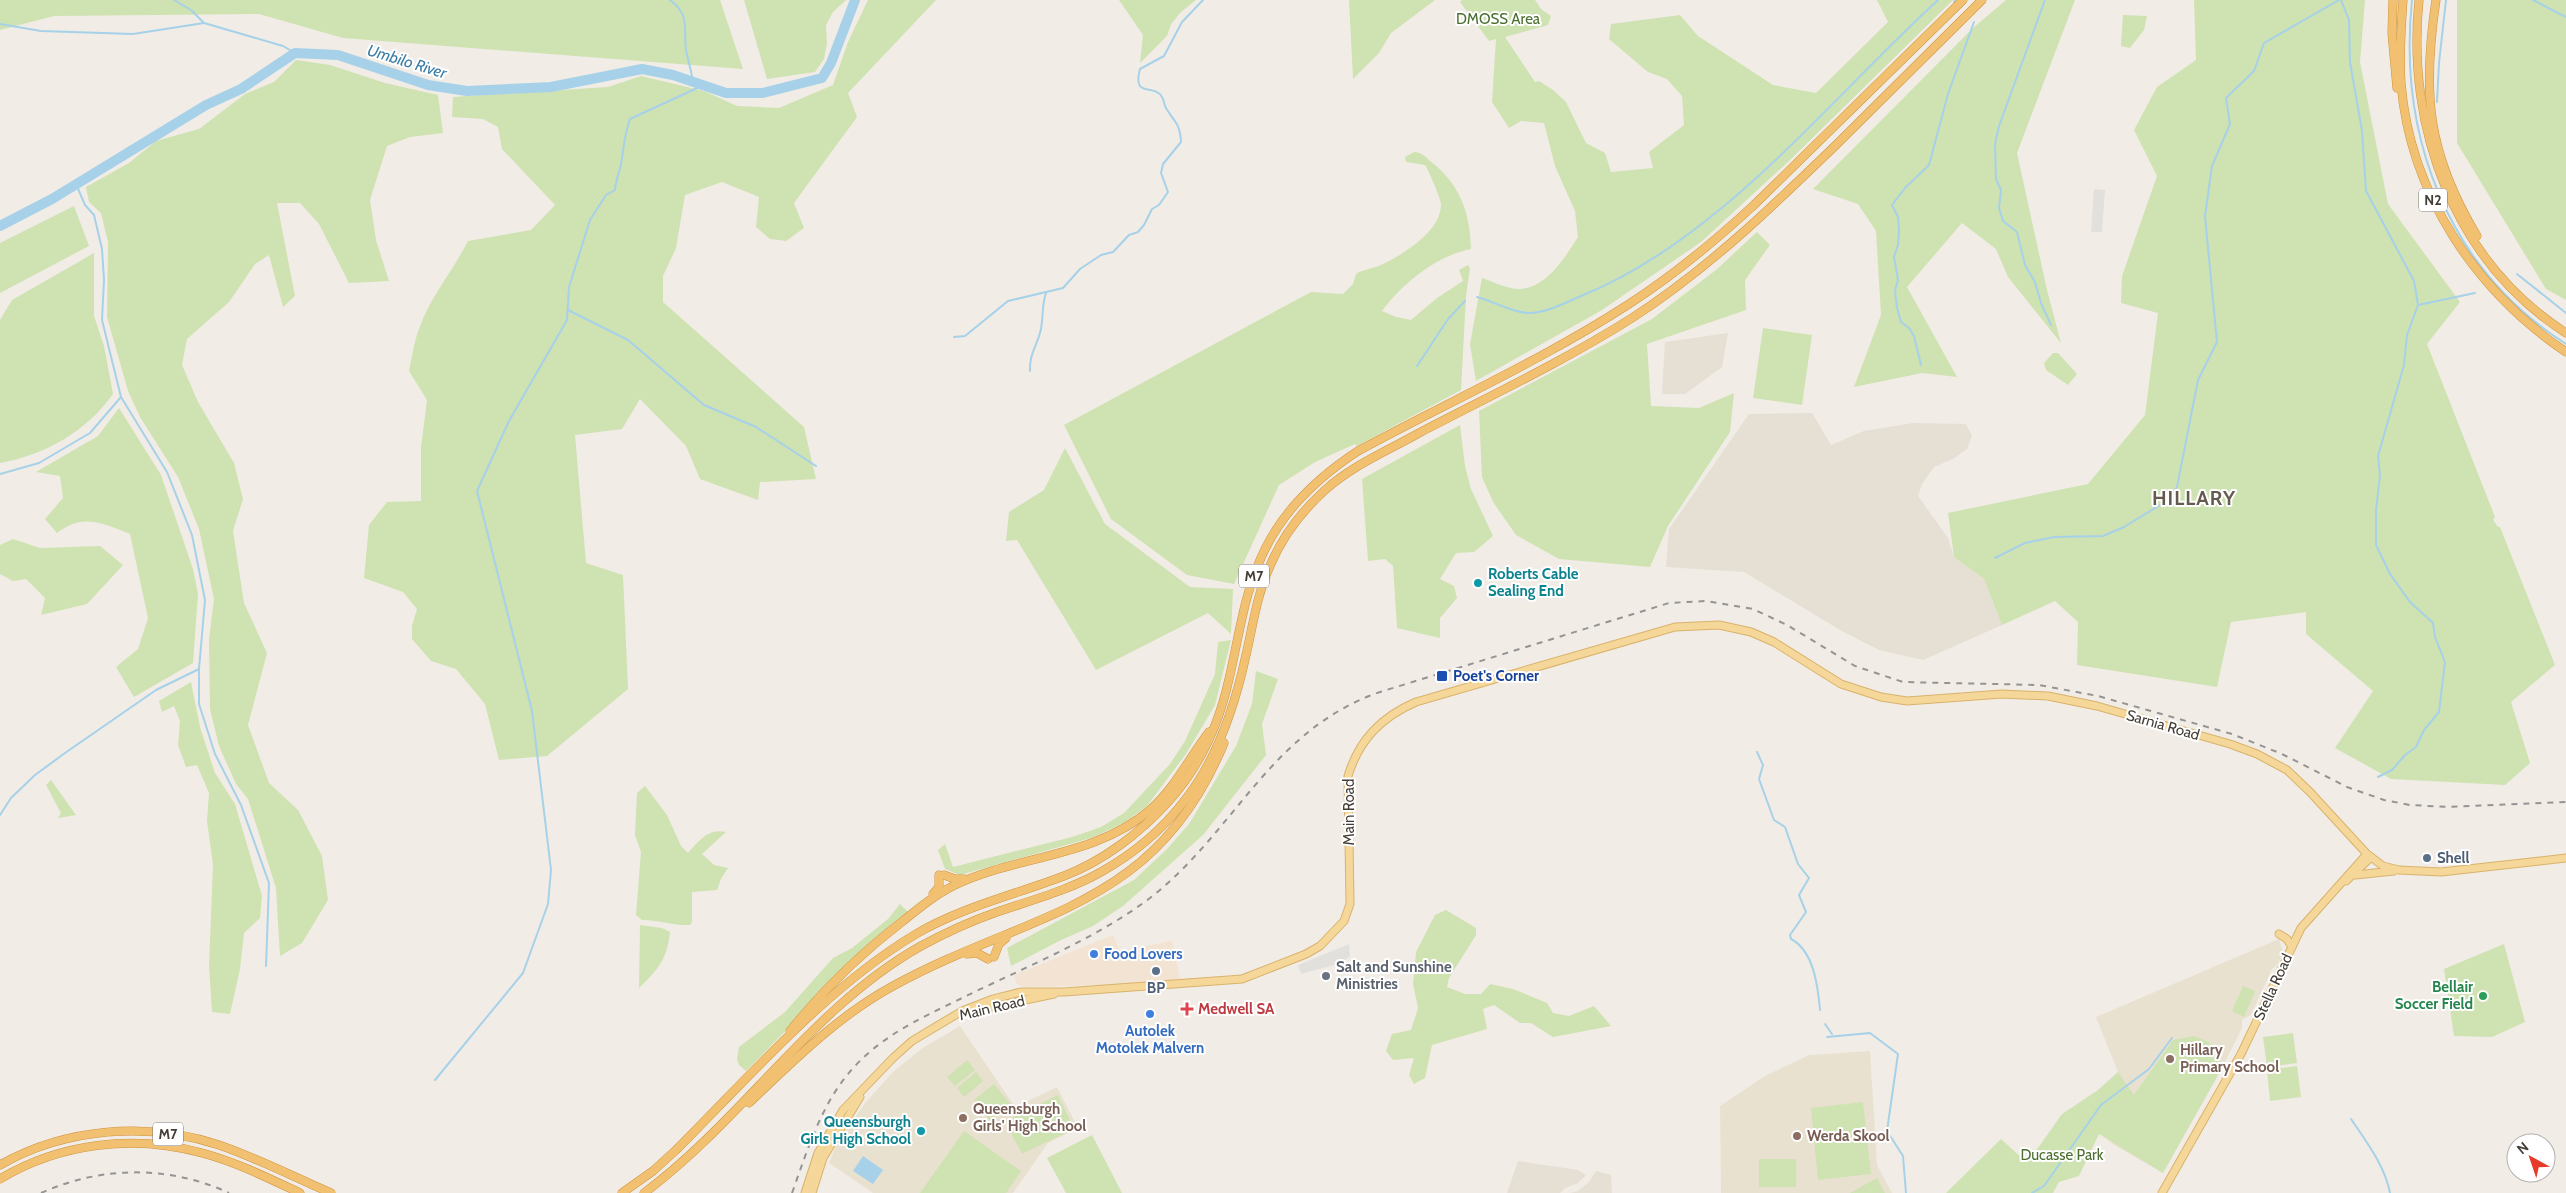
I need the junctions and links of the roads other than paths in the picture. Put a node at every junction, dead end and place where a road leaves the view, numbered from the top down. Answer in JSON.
{"nodes":[{"id":1,"x":1963,"y":0,"type":"edge"},
{"id":2,"x":1982,"y":0,"type":"edge"},
{"id":3,"x":2393,"y":0,"type":"edge"},
{"id":4,"x":2403,"y":0,"type":"edge"},
{"id":5,"x":2419,"y":0,"type":"edge"},
{"id":6,"x":2436,"y":0,"type":"edge"},
{"id":7,"x":2417,"y":159,"type":"junction"},
{"id":8,"x":2492,"y":265,"type":"junction"},
{"id":9,"x":2566,"y":333,"type":"edge"},
{"id":10,"x":2566,"y":352,"type":"edge"},
{"id":11,"x":1732,"y":627,"type":"joint"},
{"id":12,"x":1245,"y":660,"type":"junction"},
{"id":13,"x":1216,"y":722,"type":"junction"},
{"id":14,"x":2369,"y":856,"type":"junction"},
{"id":15,"x":2566,"y":858,"type":"edge"},
{"id":16,"x":2399,"y":870,"type":"junction"},
{"id":17,"x":2353,"y":876,"type":"junction"},
{"id":18,"x":971,"y":878,"type":"junction"},
{"id":19,"x":2334,"y":891,"type":"junction"},
{"id":20,"x":925,"y":903,"type":"junction"},
{"id":21,"x":1014,"y":933,"type":"junction"},
{"id":22,"x":2279,"y":934,"type":"dead end"},
{"id":23,"x":2292,"y":947,"type":"junction"},
{"id":24,"x":960,"y":954,"type":"junction"},
{"id":25,"x":768,"y":1058,"type":"junction"},
{"id":26,"x":862,"y":1092,"type":"junction"},
{"id":27,"x":0,"y":1165,"type":"edge"},
{"id":28,"x":0,"y":1179,"type":"edge"},
{"id":29,"x":300,"y":1193,"type":"edge"},
{"id":30,"x":331,"y":1193,"type":"edge"},
{"id":31,"x":622,"y":1193,"type":"edge"},
{"id":32,"x":646,"y":1193,"type":"edge"},
{"id":33,"x":805,"y":1193,"type":"edge"},
{"id":34,"x":812,"y":1193,"type":"edge"},
{"id":35,"x":2162,"y":1193,"type":"edge"}],
"edges":[{"from":1,"to":13,"type":"highway","number":"M7"},
{"from":2,"to":12,"type":"highway","number":"M7"},
{"from":3,"to":7,"type":"highway"},
{"from":4,"to":7,"type":"highway","number":"N2"},
{"from":5,"to":8,"type":"highway","number":"N2"},
{"from":6,"to":8,"type":"highway"},
{"from":7,"to":10,"type":"highway","number":"N2"},
{"from":8,"to":9,"type":"highway","number":"N2"},
{"from":11,"to":14,"type":"main road","name":"Sarnia Road"},
{"from":11,"to":26,"type":"main road","name":"Main Road"},
{"from":12,"to":21,"type":"highway"},
{"from":12,"to":32,"type":"highway","number":"M7"},
{"from":13,"to":18,"type":"highway"},
{"from":13,"to":25,"type":"highway","number":"M7"},
{"from":14,"to":16,"type":"main road","name":"Sarnia Road"},
{"from":14,"to":17,"type":"main road","name":"Stella Road"},
{"from":14,"to":19,"type":"main road","name":"Stella Road"},
{"from":15,"to":16,"type":"main road","name":"Sarnia Road"},
{"from":16,"to":17,"type":"main road"},
{"from":17,"to":19,"type":"main road","name":"Stella Road"},
{"from":18,"to":20,"type":"highway"},
{"from":18,"to":20,"type":"highway"},
{"from":19,"to":23,"type":"main road","name":"Stella Road"},
{"from":20,"to":25,"type":"highway"},
{"from":21,"to":24,"type":"highway"},
{"from":21,"to":24,"type":"highway"},
{"from":22,"to":23,"type":"main road"},
{"from":23,"to":35,"type":"main road","name":"Stella Road"},
{"from":24,"to":32,"type":"highway"},
{"from":25,"to":31,"type":"highway","number":"M7"},
{"from":26,"to":33,"type":"main road","name":"Main Road"},
{"from":26,"to":34,"type":"main road","name":"Main Road"},
{"from":27,"to":30,"type":"highway","number":"M7"},
{"from":28,"to":29,"type":"highway","number":"M7"}]}
